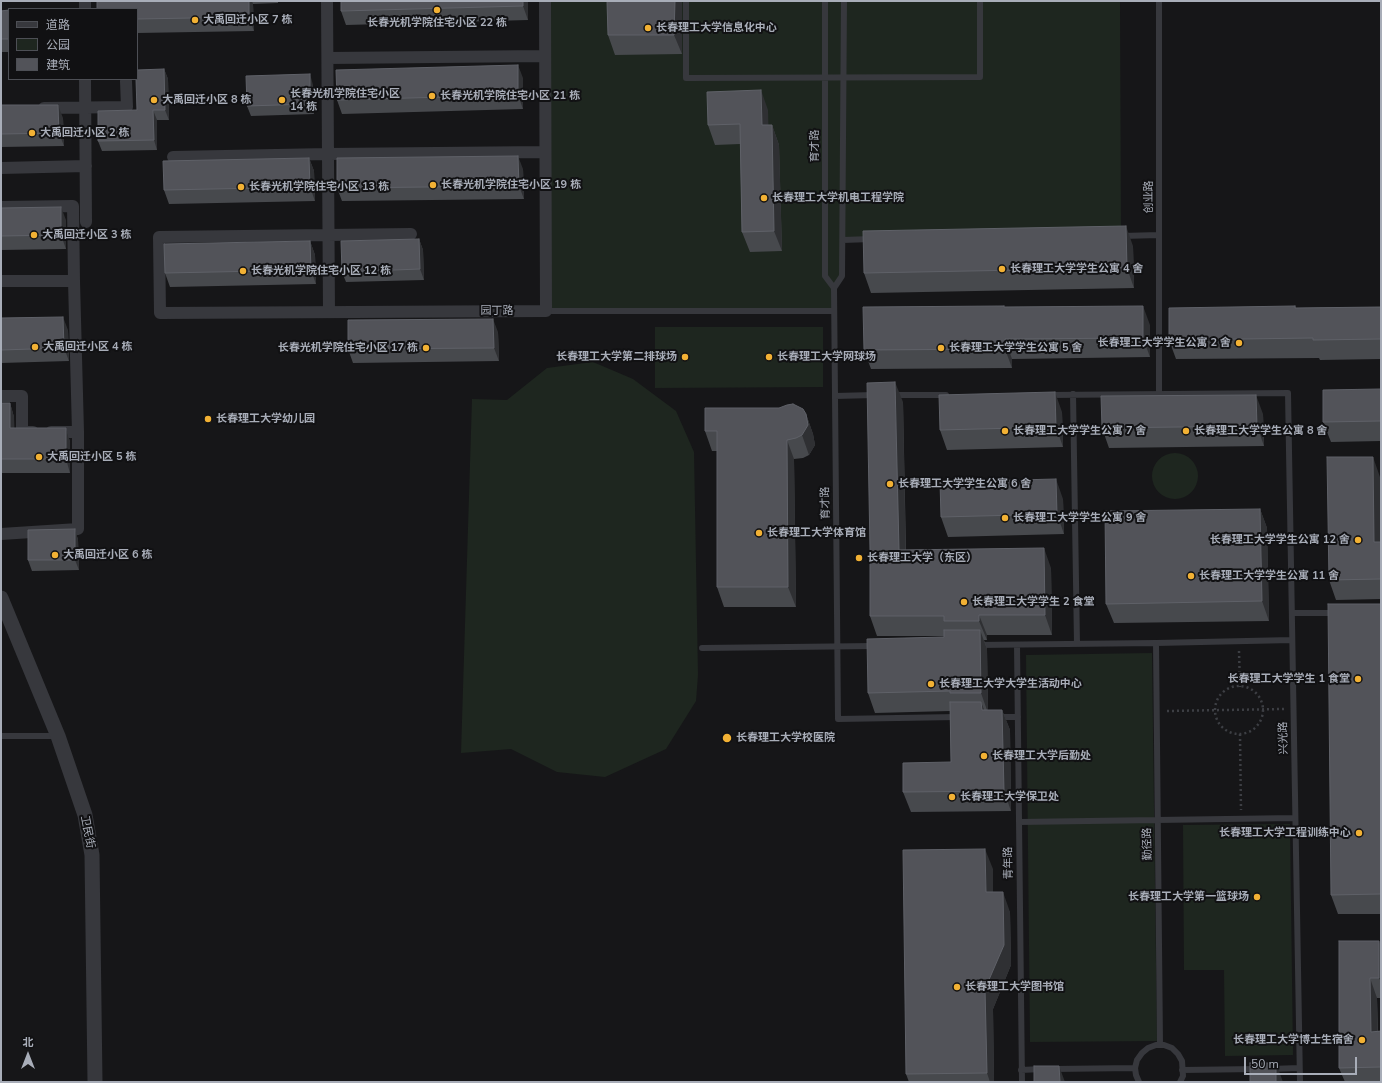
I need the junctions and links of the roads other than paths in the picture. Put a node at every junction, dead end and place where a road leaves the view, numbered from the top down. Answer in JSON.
{"nodes":[{"id":1,"x":327,"y":1,"type":"edge"},
{"id":2,"x":545,"y":1,"type":"edge"},
{"id":3,"x":686,"y":1,"type":"edge"},
{"id":4,"x":825,"y":1,"type":"edge"},
{"id":5,"x":844,"y":1,"type":"edge"},
{"id":6,"x":980,"y":1,"type":"edge"},
{"id":7,"x":1159,"y":1,"type":"edge"},
{"id":8,"x":545,"y":56,"type":"junction"},
{"id":9,"x":328,"y":58,"type":"junction"},
{"id":10,"x":825,"y":77,"type":"junction"},
{"id":11,"x":844,"y":77,"type":"junction"},
{"id":12,"x":85,"y":80,"type":"edge"},
{"id":13,"x":126,"y":81,"type":"dead end"},
{"id":14,"x":85,"y":107,"type":"junction"},
{"id":15,"x":32,"y":108,"type":"edge"},
{"id":16,"x":545,"y":152,"type":"junction"},
{"id":17,"x":328,"y":154,"type":"junction"},
{"id":18,"x":173,"y":157,"type":"dead end"},
{"id":19,"x":86,"y":166,"type":"junction"},
{"id":20,"x":1,"y":168,"type":"edge"},
{"id":21,"x":1,"y":206,"type":"edge"},
{"id":22,"x":86,"y":222,"type":"dead end"},
{"id":23,"x":411,"y":234,"type":"dead end"},
{"id":24,"x":329,"y":235,"type":"junction"},
{"id":25,"x":1159,"y":235,"type":"junction"},
{"id":26,"x":1114,"y":236,"type":"edge"},
{"id":27,"x":874,"y":239,"type":"edge"},
{"id":28,"x":843,"y":240,"type":"junction"},
{"id":29,"x":1,"y":281,"type":"edge"},
{"id":30,"x":74,"y":281,"type":"junction"},
{"id":31,"x":834,"y":288,"type":"junction"},
{"id":32,"x":546,"y":311,"type":"junction"},
{"id":33,"x":834,"y":311,"type":"junction"},
{"id":34,"x":329,"y":312,"type":"junction"},
{"id":35,"x":1073,"y":394,"type":"junction"},
{"id":36,"x":1159,"y":394,"type":"junction"},
{"id":37,"x":954,"y":395,"type":"edge"},
{"id":38,"x":1041,"y":395,"type":"edge"},
{"id":39,"x":1,"y":396,"type":"edge"},
{"id":40,"x":835,"y":396,"type":"junction"},
{"id":41,"x":78,"y":432,"type":"junction"},
{"id":42,"x":1,"y":534,"type":"edge"},
{"id":43,"x":1,"y":598,"type":"edge"},
{"id":44,"x":1292,"y":613,"type":"junction"},
{"id":45,"x":1344,"y":613,"type":"edge"},
{"id":46,"x":1292,"y":640,"type":"junction"},
{"id":47,"x":1156,"y":643,"type":"junction"},
{"id":48,"x":1076,"y":644,"type":"junction"},
{"id":49,"x":970,"y":645,"type":"edge"},
{"id":50,"x":1018,"y":645,"type":"junction"},
{"id":51,"x":838,"y":646,"type":"junction"},
{"id":52,"x":884,"y":646,"type":"edge"},
{"id":53,"x":702,"y":648,"type":"dead end"},
{"id":54,"x":963,"y":717,"type":"edge"},
{"id":55,"x":987,"y":717,"type":"edge"},
{"id":56,"x":1018,"y":717,"type":"junction"},
{"id":57,"x":1,"y":736,"type":"edge"},
{"id":58,"x":58,"y":736,"type":"junction"},
{"id":59,"x":1295,"y":818,"type":"junction"},
{"id":60,"x":1158,"y":820,"type":"junction"},
{"id":61,"x":1019,"y":822,"type":"junction"},
{"id":62,"x":1160,"y":1045,"type":"junction"},
{"id":63,"x":1135,"y":1068,"type":"junction"},
{"id":64,"x":1299,"y":1068,"type":"junction"},
{"id":65,"x":1021,"y":1070,"type":"junction"},
{"id":66,"x":1182,"y":1070,"type":"junction"},
{"id":67,"x":96,"y":1082,"type":"edge"},
{"id":68,"x":1022,"y":1082,"type":"edge"},
{"id":69,"x":1139,"y":1082,"type":"edge"},
{"id":70,"x":1180,"y":1082,"type":"edge"},
{"id":71,"x":1300,"y":1082,"type":"edge"}],
"edges":[{"from":1,"to":9,"type":"street"},
{"from":2,"to":8,"type":"street"},
{"from":3,"to":10,"type":"lane"},
{"from":4,"to":10,"type":"lane","name":"育才路"},
{"from":5,"to":11,"type":"lane","name":"育才路"},
{"from":6,"to":11,"type":"lane"},
{"from":7,"to":25,"type":"lane","name":"创业路"},
{"from":8,"to":9,"type":"street"},
{"from":8,"to":16,"type":"street"},
{"from":9,"to":17,"type":"street"},
{"from":10,"to":11,"type":"lane"},
{"from":10,"to":31,"type":"lane","name":"育才路"},
{"from":11,"to":28,"type":"lane","name":"育才路"},
{"from":12,"to":14,"type":"street"},
{"from":13,"to":14,"type":"street"},
{"from":14,"to":15,"type":"street"},
{"from":14,"to":19,"type":"street"},
{"from":16,"to":17,"type":"street"},
{"from":16,"to":32,"type":"street"},
{"from":17,"to":18,"type":"street"},
{"from":17,"to":24,"type":"street"},
{"from":19,"to":20,"type":"street"},
{"from":19,"to":22,"type":"street"},
{"from":21,"to":30,"type":"street"},
{"from":23,"to":24,"type":"street"},
{"from":24,"to":34,"type":"street"},
{"from":24,"to":34,"type":"street","name":"园丁路"},
{"from":25,"to":26,"type":"lane"},
{"from":25,"to":36,"type":"lane","name":"创业路"},
{"from":27,"to":28,"type":"lane"},
{"from":28,"to":31,"type":"lane","name":"育才路"},
{"from":29,"to":30,"type":"street"},
{"from":30,"to":41,"type":"street"},
{"from":31,"to":33,"type":"lane","name":"育才路"},
{"from":32,"to":33,"type":"lane","name":"园丁路"},
{"from":32,"to":34,"type":"street","name":"园丁路"},
{"from":33,"to":40,"type":"lane","name":"育才路"},
{"from":35,"to":36,"type":"lane"},
{"from":35,"to":38,"type":"lane"},
{"from":35,"to":48,"type":"lane"},
{"from":36,"to":44,"type":"lane","name":"兴光路"},
{"from":37,"to":40,"type":"lane"},
{"from":39,"to":41,"type":"street"},
{"from":40,"to":51,"type":"lane","name":"育才路"},
{"from":41,"to":42,"type":"street"},
{"from":43,"to":58,"type":"street","name":"卫民街"},
{"from":44,"to":45,"type":"lane"},
{"from":44,"to":46,"type":"lane","name":"兴光路"},
{"from":46,"to":47,"type":"lane"},
{"from":46,"to":59,"type":"lane","name":"兴光路"},
{"from":47,"to":48,"type":"lane"},
{"from":47,"to":60,"type":"lane","name":"勤径路"},
{"from":48,"to":50,"type":"lane"},
{"from":49,"to":50,"type":"lane"},
{"from":50,"to":56,"type":"lane","name":"青年路"},
{"from":51,"to":52,"type":"lane"},
{"from":51,"to":53,"type":"lane"},
{"from":51,"to":54,"type":"lane","name":"育才路"},
{"from":55,"to":56,"type":"lane"},
{"from":56,"to":61,"type":"lane","name":"青年路"},
{"from":57,"to":58,"type":"lane"},
{"from":58,"to":67,"type":"street","name":"卫民街"},
{"from":59,"to":60,"type":"lane"},
{"from":59,"to":64,"type":"lane","name":"兴光路"},
{"from":60,"to":61,"type":"lane"},
{"from":60,"to":62,"type":"lane","name":"勤径路"},
{"from":61,"to":65,"type":"lane","name":"青年路"},
{"from":62,"to":63,"type":"lane"},
{"from":62,"to":66,"type":"lane"},
{"from":63,"to":65,"type":"lane"},
{"from":63,"to":69,"type":"lane"},
{"from":64,"to":66,"type":"lane"},
{"from":64,"to":71,"type":"lane","name":"兴光路"},
{"from":65,"to":68,"type":"lane","name":"青年路"},
{"from":66,"to":70,"type":"lane"}]}
